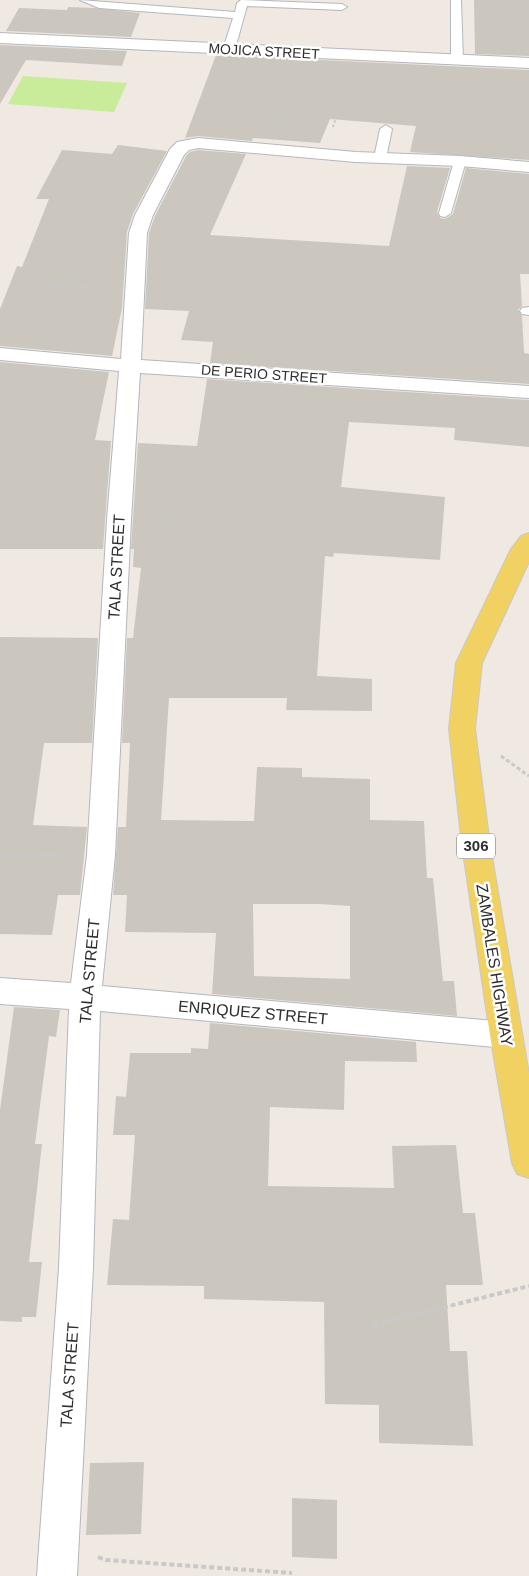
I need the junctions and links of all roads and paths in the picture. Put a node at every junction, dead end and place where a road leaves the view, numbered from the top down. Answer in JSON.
{"nodes":[{"id":1,"x":85,"y":0,"type":"edge"},
{"id":2,"x":456,"y":0,"type":"edge"},
{"id":3,"x":243,"y":2,"type":"edge"},
{"id":4,"x":342,"y":7,"type":"dead end"},
{"id":5,"x":239,"y":15,"type":"junction"},
{"id":6,"x":0,"y":38,"type":"edge"},
{"id":7,"x":229,"y":49,"type":"junction"},
{"id":8,"x":457,"y":60,"type":"junction"},
{"id":9,"x":529,"y":63,"type":"edge"},
{"id":10,"x":386,"y":129,"type":"dead end"},
{"id":11,"x":380,"y":158,"type":"junction"},
{"id":12,"x":460,"y":161,"type":"junction"},
{"id":13,"x":529,"y":167,"type":"edge"},
{"id":14,"x":445,"y":213,"type":"dead end"},
{"id":15,"x":40,"y":284,"type":"dead end"},
{"id":16,"x":136,"y":291,"type":"junction"},
{"id":17,"x":0,"y":354,"type":"edge"},
{"id":18,"x":129,"y":366,"type":"junction"},
{"id":19,"x":529,"y":392,"type":"edge"},
{"id":20,"x":118,"y":520,"type":"junction"},
{"id":21,"x":196,"y":521,"type":"dead end"},
{"id":22,"x":529,"y":541,"type":"edge"},
{"id":23,"x":101,"y":855,"type":"junction"},
{"id":24,"x":0,"y":856,"type":"edge"},
{"id":25,"x":0,"y":991,"type":"edge"},
{"id":26,"x":85,"y":997,"type":"junction"},
{"id":27,"x":506,"y":1034,"type":"junction"},
{"id":28,"x":529,"y":1163,"type":"edge"},
{"id":29,"x":529,"y":1286,"type":"edge"},
{"id":30,"x":374,"y":1324,"type":"dead end"},
{"id":31,"x":57,"y":1560,"type":"edge"},
{"id":32,"x":292,"y":1573,"type":"dead end"}],
"edges":[{"from":1,"to":5,"type":"lane"},
{"from":2,"to":8,"type":"lane"},
{"from":3,"to":4,"type":"lane"},
{"from":3,"to":5,"type":"lane"},
{"from":5,"to":7,"type":"lane"},
{"from":6,"to":7,"type":"street","name":"MOJICA STREET"},
{"from":7,"to":8,"type":"street","name":"MOJICA STREET"},
{"from":8,"to":9,"type":"street","name":"MOJICA STREET"},
{"from":10,"to":11,"type":"lane"},
{"from":11,"to":12,"type":"street"},
{"from":11,"to":16,"type":"street","name":"TALA STREET"},
{"from":12,"to":13,"type":"street"},
{"from":12,"to":14,"type":"lane"},
{"from":15,"to":16,"type":"path"},
{"from":16,"to":18,"type":"street","name":"TALA STREET"},
{"from":17,"to":18,"type":"street","name":"DE PERIO STREET"},
{"from":18,"to":19,"type":"street","name":"DE PERIO STREET"},
{"from":18,"to":20,"type":"street","name":"TALA STREET"},
{"from":20,"to":21,"type":"path"},
{"from":20,"to":23,"type":"street","name":"TALA STREET"},
{"from":22,"to":27,"type":"main road","name":"ZAMBALES HIGHWAY","number":"306"},
{"from":23,"to":24,"type":"path"},
{"from":23,"to":26,"type":"street","name":"TALA STREET"},
{"from":25,"to":26,"type":"street","name":"ENRIQUEZ STREET"},
{"from":26,"to":27,"type":"street","name":"ENRIQUEZ STREET"},
{"from":26,"to":31,"type":"street","name":"TALA STREET"},
{"from":27,"to":28,"type":"main road","name":"ZAMBALES HIGHWAY","number":"306"},
{"from":29,"to":30,"type":"path"},
{"from":31,"to":32,"type":"path"}]}
